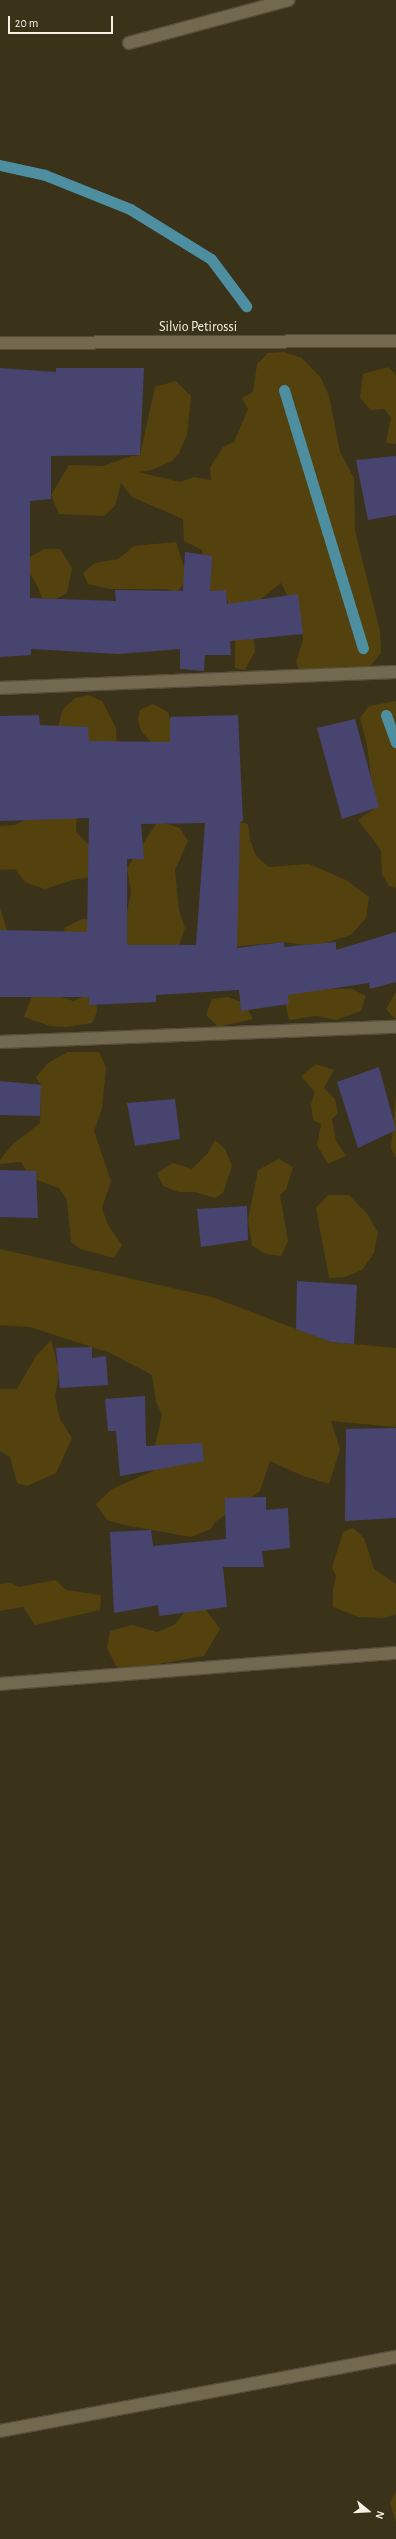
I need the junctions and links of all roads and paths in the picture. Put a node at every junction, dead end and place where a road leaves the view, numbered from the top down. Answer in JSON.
{"nodes":[{"id":1,"x":288,"y":0,"type":"edge"},
{"id":2,"x":130,"y":43,"type":"dead end"},
{"id":3,"x":396,"y":341,"type":"edge"},
{"id":4,"x":0,"y":343,"type":"edge"},
{"id":5,"x":396,"y":672,"type":"edge"},
{"id":6,"x":0,"y":688,"type":"edge"},
{"id":7,"x":396,"y":1027,"type":"edge"},
{"id":8,"x":0,"y":1042,"type":"edge"},
{"id":9,"x":396,"y":1654,"type":"edge"},
{"id":10,"x":0,"y":1684,"type":"edge"},
{"id":11,"x":396,"y":2357,"type":"edge"},
{"id":12,"x":0,"y":2431,"type":"edge"}],
"edges":[{"from":1,"to":2,"type":"street"},
{"from":3,"to":4,"type":"street","name":"Silvio Petirossi"},
{"from":5,"to":6,"type":"street"},
{"from":7,"to":8,"type":"street"},
{"from":9,"to":10,"type":"street"},
{"from":11,"to":12,"type":"street"}]}
